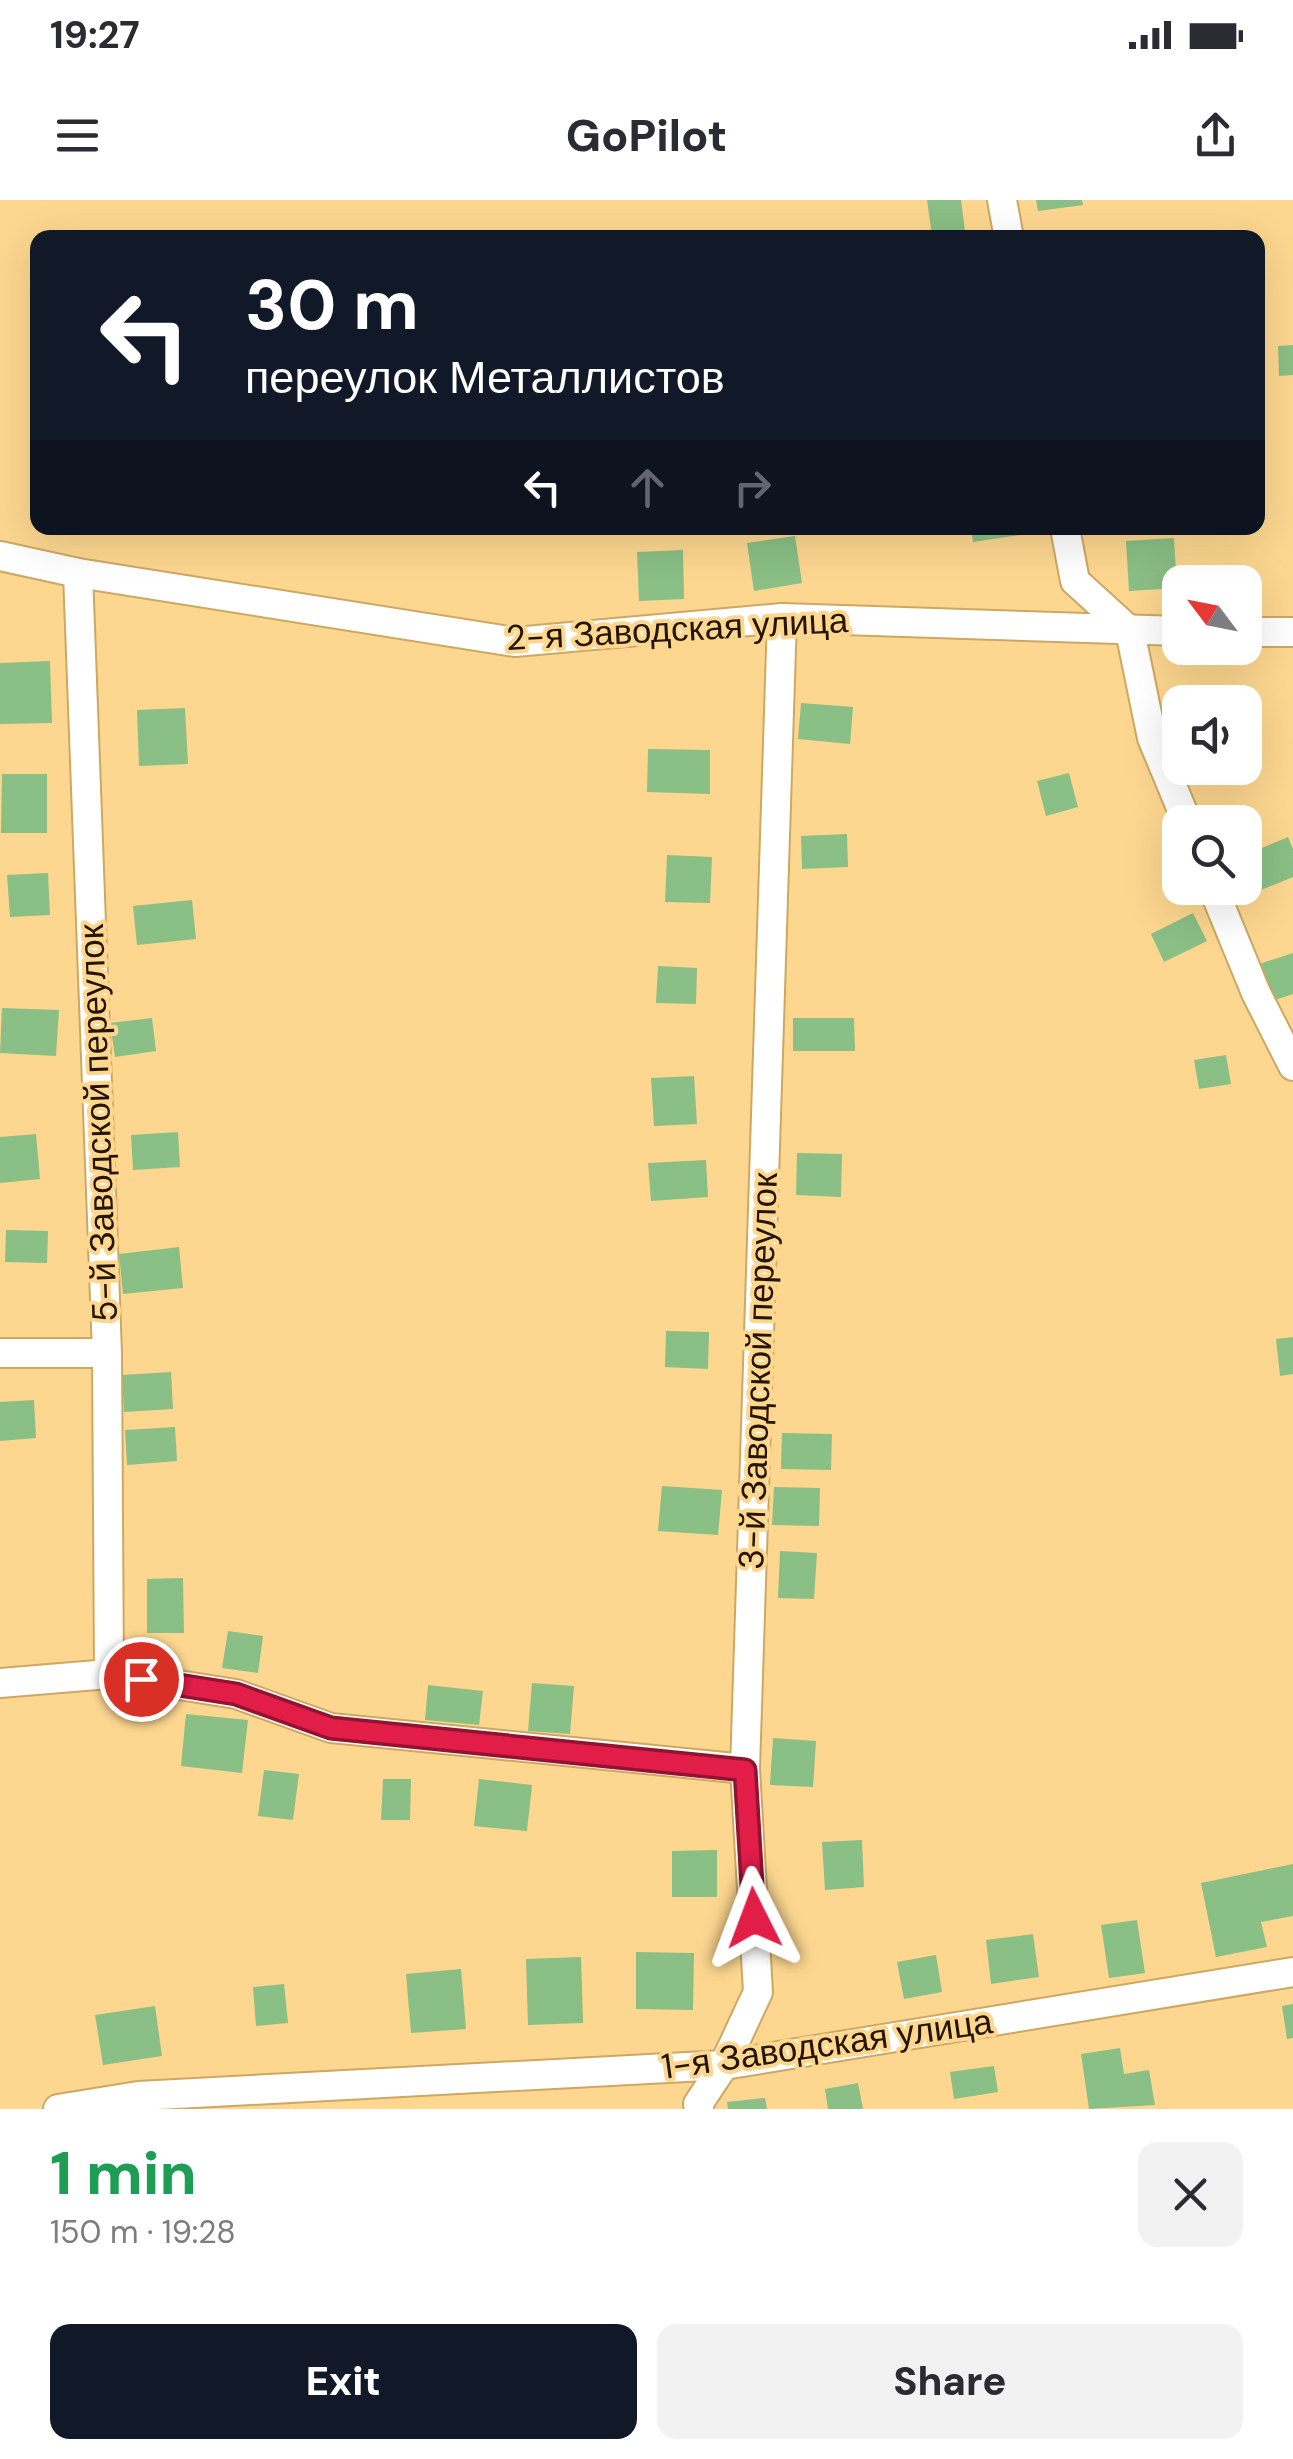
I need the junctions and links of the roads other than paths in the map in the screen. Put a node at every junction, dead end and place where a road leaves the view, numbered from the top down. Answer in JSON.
{"nodes":[{"id":1,"x":1002,"y":200,"type":"edge"},
{"id":2,"x":1008,"y":230,"type":"edge"},
{"id":3,"x":1066,"y":535,"type":"edge"},
{"id":4,"x":0,"y":556,"type":"edge"},
{"id":5,"x":78,"y":573,"type":"junction"},
{"id":6,"x":782,"y":618,"type":"junction"},
{"id":7,"x":1130,"y":632,"type":"junction"},
{"id":8,"x":1162,"y":632,"type":"edge"},
{"id":9,"x":1262,"y":632,"type":"edge"},
{"id":10,"x":1293,"y":632,"type":"edge"},
{"id":11,"x":1180,"y":805,"type":"edge"},
{"id":12,"x":1220,"y":905,"type":"edge"},
{"id":13,"x":1293,"y":1066,"type":"edge"},
{"id":14,"x":0,"y":1353,"type":"edge"},
{"id":15,"x":107,"y":1354,"type":"junction"},
{"id":16,"x":109,"y":1674,"type":"junction"},
{"id":17,"x":0,"y":1682,"type":"edge"},
{"id":18,"x":745,"y":1770,"type":"junction"},
{"id":19,"x":1293,"y":1972,"type":"edge"},
{"id":20,"x":724,"y":2065,"type":"junction"},
{"id":21,"x":58,"y":2109,"type":"edge"},
{"id":22,"x":699,"y":2109,"type":"edge"}],
"edges":[{"from":1,"to":2,"type":"street"},
{"from":3,"to":7,"type":"street"},
{"from":4,"to":5,"type":"street","name":"2-я Заводская улица"},
{"from":5,"to":6,"type":"street","name":"2-я Заводская улица"},
{"from":5,"to":15,"type":"street","name":"5-й Заводской переулок"},
{"from":6,"to":7,"type":"street","name":"2-я Заводская улица"},
{"from":6,"to":18,"type":"street","name":"3-й Заводской переулок"},
{"from":7,"to":8,"type":"street","name":"2-я Заводская улица"},
{"from":7,"to":11,"type":"street"},
{"from":9,"to":10,"type":"street"},
{"from":12,"to":13,"type":"street"},
{"from":14,"to":15,"type":"street"},
{"from":15,"to":16,"type":"street","name":"5-й Заводской переулок"},
{"from":16,"to":17,"type":"street"},
{"from":16,"to":18,"type":"street"},
{"from":18,"to":20,"type":"street","name":"3-й Заводской переулок"},
{"from":19,"to":20,"type":"street","name":"1-я Заводская улица"},
{"from":20,"to":21,"type":"street","name":"1-я Заводская улица"},
{"from":20,"to":22,"type":"street","name":"3-й Заводской переулок"}]}
